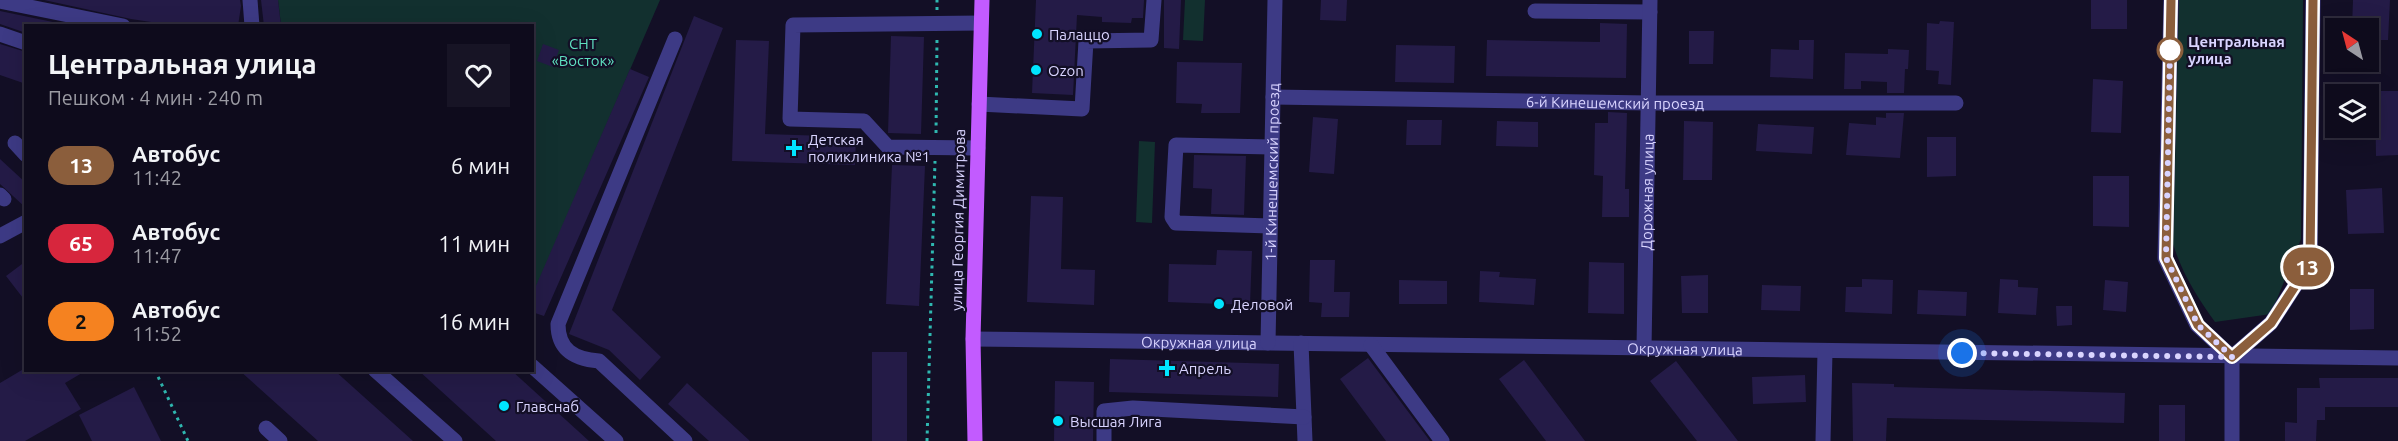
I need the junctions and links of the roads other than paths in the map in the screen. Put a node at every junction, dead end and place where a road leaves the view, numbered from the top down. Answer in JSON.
{"nodes":[{"id":1,"x":250,"y":0,"type":"edge"},
{"id":2,"x":982,"y":0,"type":"edge"},
{"id":3,"x":1154,"y":0,"type":"edge"},
{"id":4,"x":1275,"y":0,"type":"edge"},
{"id":5,"x":2171,"y":0,"type":"edge"},
{"id":6,"x":2313,"y":0,"type":"edge"},
{"id":7,"x":0,"y":1,"type":"edge"},
{"id":8,"x":1650,"y":6,"type":"edge"},
{"id":9,"x":1535,"y":11,"type":"dead end"},
{"id":10,"x":113,"y":24,"type":"edge"},
{"id":11,"x":252,"y":24,"type":"edge"},
{"id":12,"x":981,"y":24,"type":"junction"},
{"id":13,"x":0,"y":34,"type":"edge"},
{"id":14,"x":675,"y":39,"type":"dead end"},
{"id":15,"x":24,"y":42,"type":"edge"},
{"id":16,"x":1273,"y":97,"type":"junction"},
{"id":17,"x":1648,"y":103,"type":"junction"},
{"id":18,"x":1956,"y":103,"type":"dead end"},
{"id":19,"x":979,"y":104,"type":"junction"},
{"id":20,"x":1272,"y":147,"type":"junction"},
{"id":21,"x":978,"y":148,"type":"junction"},
{"id":22,"x":24,"y":223,"type":"edge"},
{"id":23,"x":1270,"y":226,"type":"junction"},
{"id":24,"x":0,"y":236,"type":"edge"},
{"id":25,"x":973,"y":339,"type":"junction"},
{"id":26,"x":1268,"y":343,"type":"junction"},
{"id":27,"x":1301,"y":343,"type":"junction"},
{"id":28,"x":1371,"y":345,"type":"junction"},
{"id":29,"x":1644,"y":348,"type":"junction"},
{"id":30,"x":1825,"y":351,"type":"junction"},
{"id":31,"x":2232,"y":357,"type":"junction"},
{"id":32,"x":2398,"y":358,"type":"edge"},
{"id":33,"x":534,"y":368,"type":"edge"},
{"id":34,"x":377,"y":372,"type":"edge"},
{"id":35,"x":1304,"y":417,"type":"junction"},
{"id":36,"x":266,"y":428,"type":"dead end"},
{"id":37,"x":280,"y":441,"type":"edge"},
{"id":38,"x":455,"y":441,"type":"edge"},
{"id":39,"x":616,"y":441,"type":"edge"},
{"id":40,"x":685,"y":441,"type":"edge"},
{"id":41,"x":975,"y":441,"type":"edge"},
{"id":42,"x":1104,"y":441,"type":"edge"},
{"id":43,"x":1305,"y":441,"type":"edge"},
{"id":44,"x":1442,"y":441,"type":"edge"},
{"id":45,"x":1823,"y":441,"type":"edge"},
{"id":46,"x":2232,"y":441,"type":"edge"}],
"edges":[{"from":1,"to":11,"type":"street"},
{"from":2,"to":12,"type":"main road","name":"улица Георгия Димитрова"},
{"from":3,"to":19,"type":"street"},
{"from":4,"to":16,"type":"street","name":"1-й Кинешемский проезд"},
{"from":5,"to":31,"type":"street"},
{"from":6,"to":31,"type":"street"},
{"from":7,"to":10,"type":"street"},
{"from":8,"to":9,"type":"street"},
{"from":8,"to":17,"type":"street","name":"Дорожная улица"},
{"from":12,"to":19,"type":"main road","name":"улица Георгия Димитрова"},
{"from":12,"to":21,"type":"street"},
{"from":13,"to":15,"type":"street"},
{"from":14,"to":40,"type":"street"},
{"from":16,"to":17,"type":"street","name":"6-й Кинешемский проезд"},
{"from":16,"to":20,"type":"street","name":"1-й Кинешемский проезд"},
{"from":17,"to":18,"type":"street","name":"6-й Кинешемский проезд"},
{"from":17,"to":29,"type":"street","name":"Дорожная улица"},
{"from":19,"to":21,"type":"main road","name":"улица Георгия Димитрова"},
{"from":20,"to":23,"type":"street","name":"1-й Кинешемский проезд"},
{"from":20,"to":23,"type":"street"},
{"from":21,"to":25,"type":"main road","name":"улица Георгия Димитрова"},
{"from":22,"to":24,"type":"street"},
{"from":23,"to":26,"type":"street","name":"1-й Кинешемский проезд"},
{"from":25,"to":26,"type":"street","name":"Окружная улица"},
{"from":25,"to":41,"type":"main road","name":"улица Георгия Димитрова"},
{"from":26,"to":27,"type":"street","name":"Окружная улица"},
{"from":27,"to":28,"type":"street","name":"Окружная улица"},
{"from":27,"to":35,"type":"street"},
{"from":28,"to":29,"type":"street","name":"Окружная улица"},
{"from":28,"to":44,"type":"street"},
{"from":29,"to":30,"type":"street","name":"Окружная улица"},
{"from":30,"to":31,"type":"street","name":"Окружная улица"},
{"from":30,"to":45,"type":"street"},
{"from":31,"to":32,"type":"street","name":"Окружная улица"},
{"from":31,"to":46,"type":"street"},
{"from":33,"to":39,"type":"street"},
{"from":34,"to":38,"type":"street"},
{"from":35,"to":42,"type":"street"},
{"from":35,"to":43,"type":"street"},
{"from":36,"to":37,"type":"street"}]}
